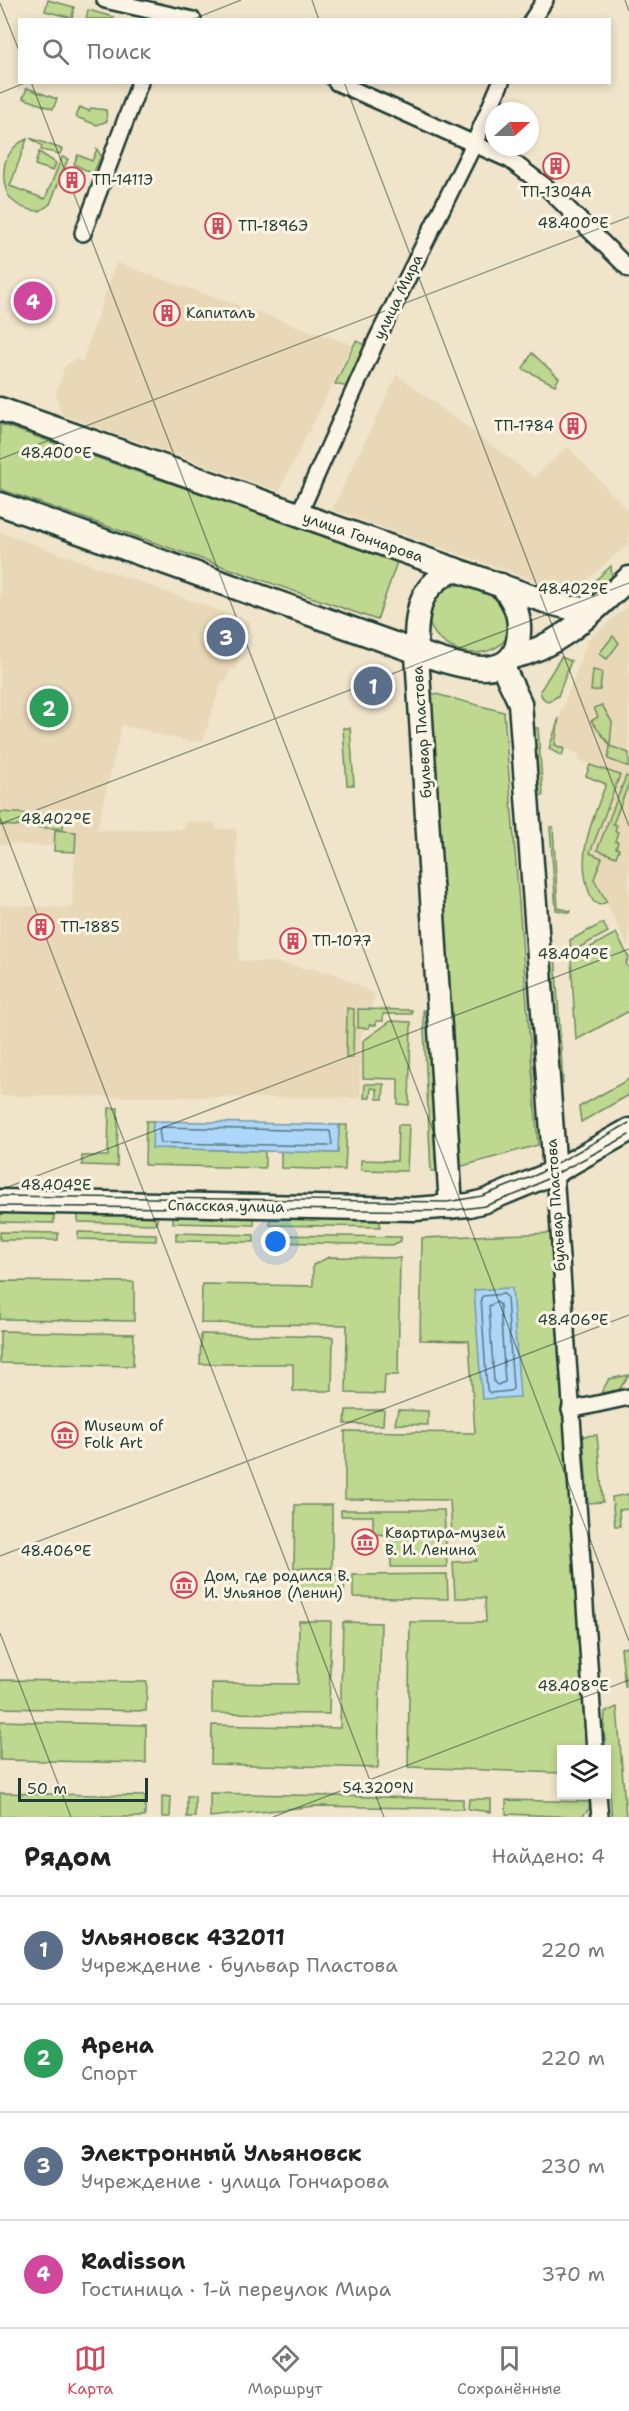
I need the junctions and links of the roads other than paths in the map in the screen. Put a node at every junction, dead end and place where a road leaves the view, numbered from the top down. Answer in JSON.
{"nodes":[{"id":1,"x":105,"y":0,"type":"edge"},
{"id":2,"x":545,"y":0,"type":"edge"},
{"id":3,"x":166,"y":16,"type":"edge"},
{"id":4,"x":533,"y":18,"type":"edge"},
{"id":5,"x":139,"y":84,"type":"edge"},
{"id":6,"x":340,"y":84,"type":"edge"},
{"id":7,"x":500,"y":84,"type":"edge"},
{"id":8,"x":474,"y":144,"type":"junction"},
{"id":9,"x":83,"y":233,"type":"dead end"},
{"id":10,"x":629,"y":269,"type":"edge"},
{"id":11,"x":0,"y":409,"type":"edge"},
{"id":12,"x":0,"y":504,"type":"edge"},
{"id":13,"x":299,"y":514,"type":"junction"},
{"id":14,"x":454,"y":568,"type":"junction"},
{"id":15,"x":629,"y":578,"type":"edge"},
{"id":16,"x":501,"y":585,"type":"junction"},
{"id":17,"x":597,"y":607,"type":"junction"},
{"id":18,"x":417,"y":652,"type":"junction"},
{"id":19,"x":507,"y":661,"type":"junction"},
{"id":20,"x":629,"y":1130,"type":"edge"},
{"id":21,"x":555,"y":1172,"type":"junction"},
{"id":22,"x":0,"y":1201,"type":"edge"},
{"id":23,"x":451,"y":1207,"type":"junction"},
{"id":24,"x":629,"y":1397,"type":"edge"},
{"id":25,"x":570,"y":1410,"type":"junction"},
{"id":26,"x":595,"y":1745,"type":"edge"},
{"id":27,"x":598,"y":1799,"type":"edge"},
{"id":28,"x":600,"y":1817,"type":"edge"}],
"edges":[{"from":1,"to":3,"type":"street"},
{"from":2,"to":4,"type":"street"},
{"from":5,"to":9,"type":"street"},
{"from":6,"to":8,"type":"street"},
{"from":7,"to":8,"type":"street","name":"улица Мира"},
{"from":8,"to":10,"type":"street"},
{"from":8,"to":13,"type":"street","name":"улица Мира"},
{"from":11,"to":13,"type":"street","name":"улица Гончарова"},
{"from":12,"to":18,"type":"street"},
{"from":13,"to":14,"type":"street","name":"улица Гончарова"},
{"from":14,"to":16,"type":"street","name":"улица Гончарова"},
{"from":14,"to":18,"type":"street"},
{"from":15,"to":17,"type":"street"},
{"from":16,"to":17,"type":"street","name":"улица Гончарова"},
{"from":16,"to":19,"type":"street"},
{"from":17,"to":19,"type":"street"},
{"from":18,"to":19,"type":"street"},
{"from":18,"to":23,"type":"street","name":"бульвар Пластова"},
{"from":19,"to":21,"type":"street","name":"бульвар Пластова"},
{"from":20,"to":21,"type":"street","name":"Спасская улица"},
{"from":21,"to":23,"type":"street","name":"Спасская улица"},
{"from":21,"to":25,"type":"street","name":"бульвар Пластова"},
{"from":22,"to":23,"type":"street","name":"Спасская улица"},
{"from":24,"to":25,"type":"street"},
{"from":25,"to":26,"type":"street","name":"бульвар Пластова"},
{"from":27,"to":28,"type":"street"}]}
